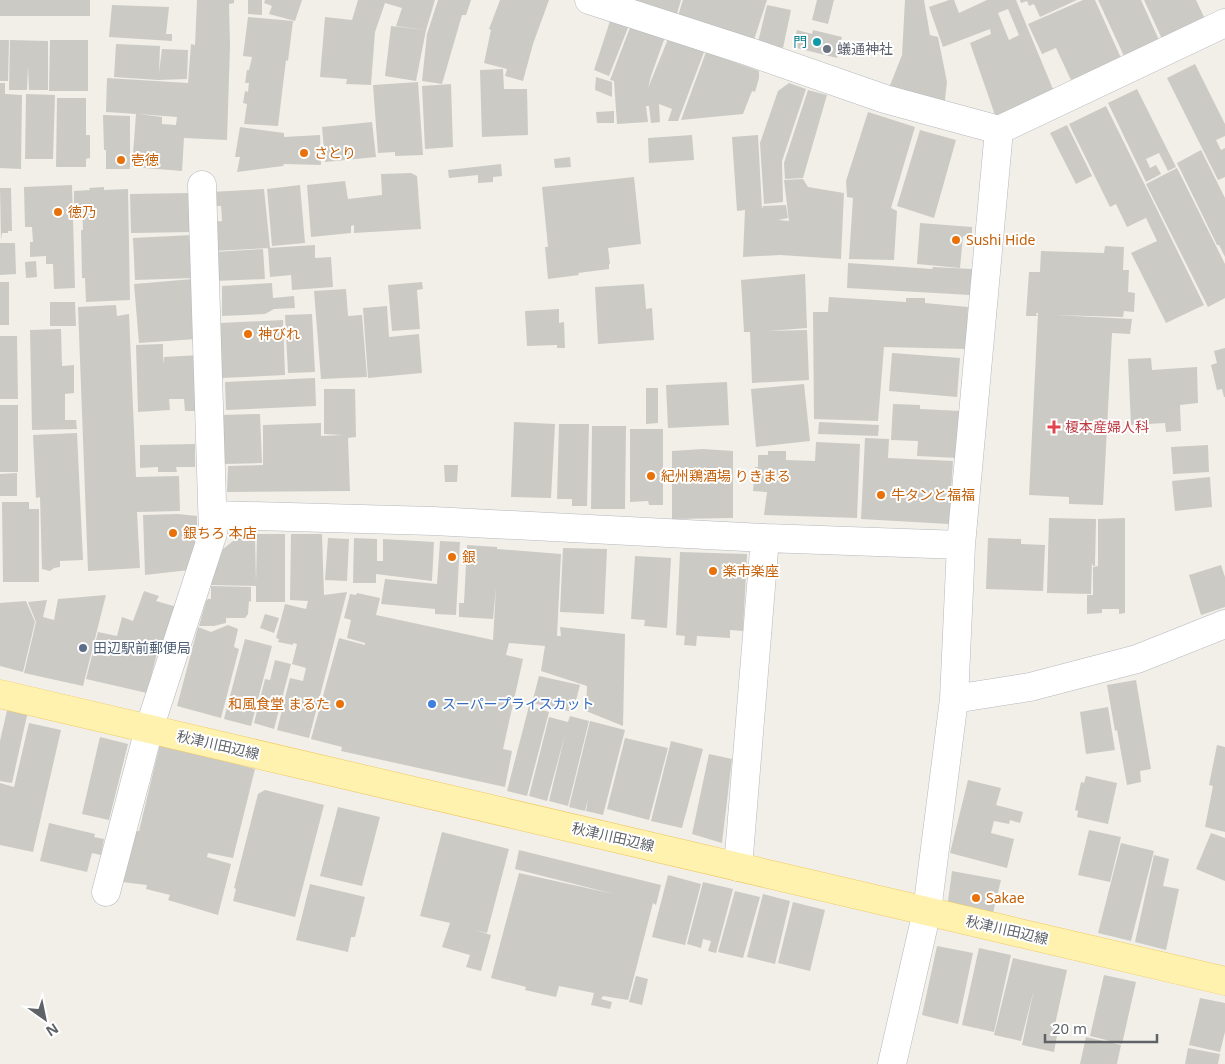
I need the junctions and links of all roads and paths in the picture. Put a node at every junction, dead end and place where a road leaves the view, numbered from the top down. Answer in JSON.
{"nodes":[{"id":1,"x":589,"y":0,"type":"edge"},
{"id":2,"x":1225,"y":23,"type":"edge"},
{"id":3,"x":999,"y":130,"type":"junction"},
{"id":4,"x":202,"y":185,"type":"dead end"},
{"id":5,"x":212,"y":515,"type":"junction"},
{"id":6,"x":765,"y":538,"type":"junction"},
{"id":7,"x":961,"y":545,"type":"junction"},
{"id":8,"x":1225,"y":624,"type":"edge"},
{"id":9,"x":0,"y":694,"type":"edge"},
{"id":10,"x":954,"y":699,"type":"junction"},
{"id":11,"x":149,"y":729,"type":"junction"},
{"id":12,"x":738,"y":867,"type":"junction"},
{"id":13,"x":106,"y":892,"type":"dead end"},
{"id":14,"x":927,"y":911,"type":"junction"},
{"id":15,"x":1225,"y":981,"type":"edge"},
{"id":16,"x":892,"y":1064,"type":"edge"}],
"edges":[{"from":1,"to":3,"type":"street"},
{"from":2,"to":3,"type":"street"},
{"from":3,"to":7,"type":"street"},
{"from":4,"to":5,"type":"street"},
{"from":5,"to":6,"type":"street"},
{"from":5,"to":11,"type":"street"},
{"from":6,"to":7,"type":"street"},
{"from":6,"to":12,"type":"street"},
{"from":7,"to":10,"type":"street"},
{"from":8,"to":10,"type":"street"},
{"from":9,"to":11,"type":"main road","name":"秋津川田辺線"},
{"from":10,"to":14,"type":"street"},
{"from":11,"to":12,"type":"main road","name":"秋津川田辺線"},
{"from":11,"to":13,"type":"street"},
{"from":12,"to":14,"type":"main road","name":"秋津川田辺線"},
{"from":14,"to":15,"type":"main road","name":"秋津川田辺線"},
{"from":14,"to":16,"type":"street"}]}
